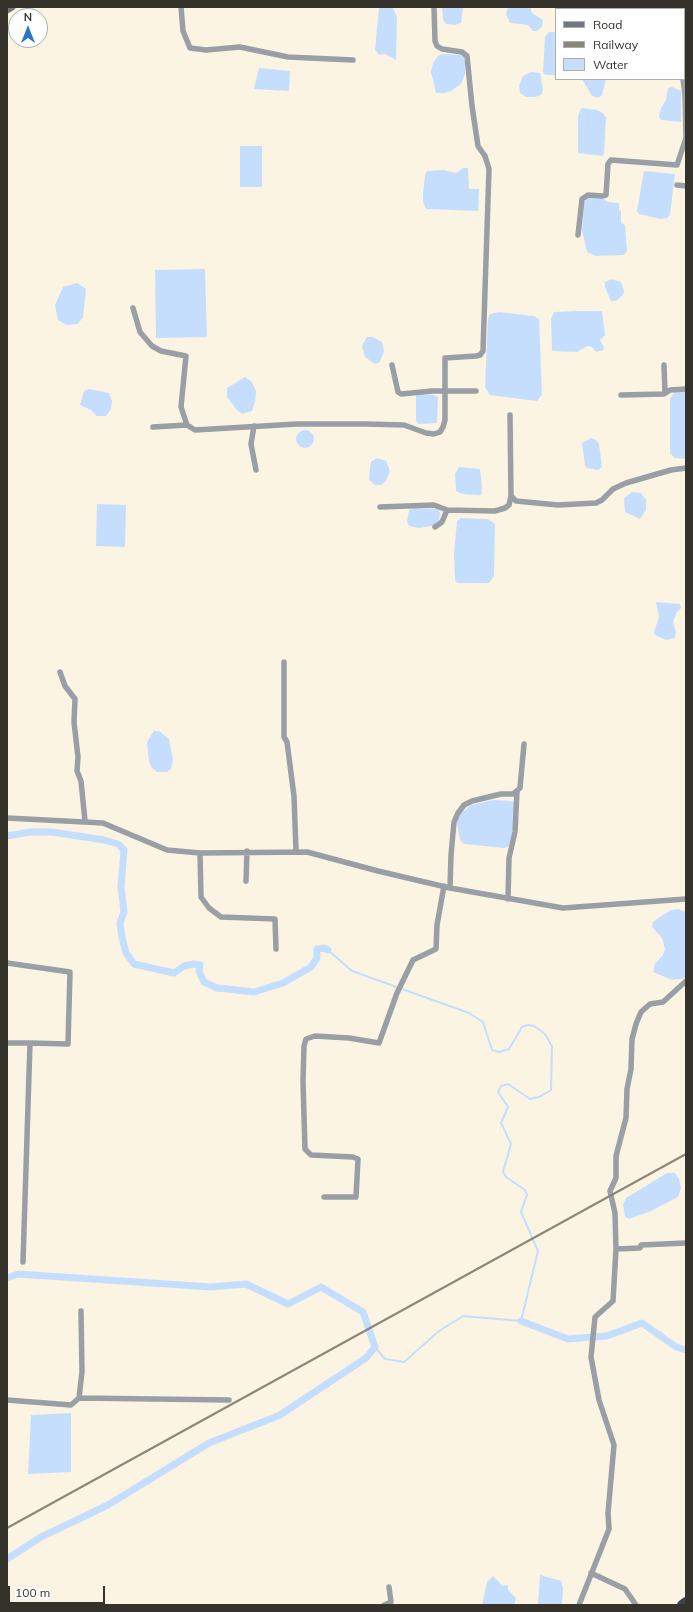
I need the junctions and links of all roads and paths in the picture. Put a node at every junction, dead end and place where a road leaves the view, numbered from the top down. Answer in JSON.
{"nodes":[{"id":1,"x":12,"y":7,"type":"edge"},
{"id":2,"x":181,"y":7,"type":"edge"},
{"id":3,"x":434,"y":7,"type":"edge"},
{"id":4,"x":7,"y":10,"type":"edge"},
{"id":5,"x":353,"y":60,"type":"dead end"},
{"id":6,"x":683,"y":80,"type":"edge"},
{"id":7,"x":686,"y":138,"type":"edge"},
{"id":8,"x":677,"y":185,"type":"dead end"},
{"id":9,"x":686,"y":186,"type":"edge"},
{"id":10,"x":578,"y":235,"type":"dead end"},
{"id":11,"x":133,"y":308,"type":"dead end"},
{"id":12,"x":392,"y":365,"type":"dead end"},
{"id":13,"x":664,"y":365,"type":"dead end"},
{"id":14,"x":686,"y":389,"type":"edge"},
{"id":15,"x":445,"y":391,"type":"junction"},
{"id":16,"x":476,"y":391,"type":"dead end"},
{"id":17,"x":665,"y":393,"type":"junction"},
{"id":18,"x":621,"y":395,"type":"dead end"},
{"id":19,"x":510,"y":415,"type":"dead end"},
{"id":20,"x":187,"y":425,"type":"junction"},
{"id":21,"x":254,"y":426,"type":"junction"},
{"id":22,"x":153,"y":427,"type":"dead end"},
{"id":23,"x":686,"y":468,"type":"edge"},
{"id":24,"x":256,"y":470,"type":"dead end"},
{"id":25,"x":511,"y":496,"type":"junction"},
{"id":26,"x":380,"y":507,"type":"dead end"},
{"id":27,"x":447,"y":510,"type":"junction"},
{"id":28,"x":435,"y":527,"type":"dead end"},
{"id":29,"x":284,"y":662,"type":"dead end"},
{"id":30,"x":60,"y":672,"type":"dead end"},
{"id":31,"x":524,"y":744,"type":"dead end"},
{"id":32,"x":517,"y":791,"type":"junction"},
{"id":33,"x":7,"y":818,"type":"edge"},
{"id":34,"x":85,"y":821,"type":"junction"},
{"id":35,"x":246,"y":851,"type":"junction"},
{"id":36,"x":296,"y":851,"type":"junction"},
{"id":37,"x":200,"y":852,"type":"junction"},
{"id":38,"x":246,"y":881,"type":"dead end"},
{"id":39,"x":447,"y":887,"type":"junction"},
{"id":40,"x":508,"y":899,"type":"junction"},
{"id":41,"x":686,"y":899,"type":"edge"},
{"id":42,"x":276,"y":949,"type":"dead end"},
{"id":43,"x":7,"y":963,"type":"edge"},
{"id":44,"x":686,"y":981,"type":"edge"},
{"id":45,"x":7,"y":1043,"type":"edge"},
{"id":46,"x":30,"y":1043,"type":"junction"},
{"id":47,"x":324,"y":1197,"type":"dead end"},
{"id":48,"x":686,"y":1244,"type":"edge"},
{"id":49,"x":616,"y":1249,"type":"junction"},
{"id":50,"x":23,"y":1262,"type":"dead end"},
{"id":51,"x":82,"y":1311,"type":"dead end"},
{"id":52,"x":79,"y":1398,"type":"junction"},
{"id":53,"x":7,"y":1400,"type":"edge"},
{"id":54,"x":229,"y":1400,"type":"dead end"},
{"id":55,"x":591,"y":1573,"type":"junction"},
{"id":56,"x":389,"y":1587,"type":"dead end"},
{"id":57,"x":686,"y":1602,"type":"edge"},
{"id":58,"x":384,"y":1605,"type":"edge"},
{"id":59,"x":579,"y":1605,"type":"edge"},
{"id":60,"x":636,"y":1605,"type":"edge"},
{"id":61,"x":682,"y":1605,"type":"edge"}],
"edges":[{"from":1,"to":4,"type":"main road"},
{"from":2,"to":5,"type":"street"},
{"from":3,"to":15,"type":"street"},
{"from":6,"to":7,"type":"street"},
{"from":7,"to":10,"type":"street"},
{"from":8,"to":9,"type":"street"},
{"from":11,"to":20,"type":"street"},
{"from":12,"to":15,"type":"street"},
{"from":13,"to":17,"type":"street"},
{"from":14,"to":17,"type":"street"},
{"from":15,"to":16,"type":"street"},
{"from":15,"to":21,"type":"street"},
{"from":17,"to":18,"type":"street"},
{"from":19,"to":25,"type":"street"},
{"from":20,"to":21,"type":"street"},
{"from":20,"to":22,"type":"street"},
{"from":21,"to":24,"type":"street"},
{"from":23,"to":25,"type":"street"},
{"from":25,"to":27,"type":"street"},
{"from":26,"to":27,"type":"street"},
{"from":27,"to":28,"type":"street"},
{"from":29,"to":36,"type":"street"},
{"from":30,"to":34,"type":"street"},
{"from":31,"to":32,"type":"street"},
{"from":32,"to":39,"type":"street"},
{"from":32,"to":40,"type":"street"},
{"from":33,"to":34,"type":"street"},
{"from":34,"to":37,"type":"street"},
{"from":35,"to":36,"type":"street"},
{"from":35,"to":37,"type":"street"},
{"from":35,"to":38,"type":"street"},
{"from":36,"to":39,"type":"street"},
{"from":37,"to":42,"type":"street"},
{"from":39,"to":40,"type":"street"},
{"from":39,"to":47,"type":"street"},
{"from":40,"to":41,"type":"street"},
{"from":43,"to":46,"type":"street"},
{"from":44,"to":49,"type":"street"},
{"from":45,"to":46,"type":"street"},
{"from":46,"to":50,"type":"street"},
{"from":48,"to":49,"type":"street"},
{"from":49,"to":55,"type":"street"},
{"from":51,"to":52,"type":"street"},
{"from":52,"to":53,"type":"street"},
{"from":52,"to":54,"type":"street"},
{"from":55,"to":59,"type":"street"},
{"from":55,"to":60,"type":"street"},
{"from":56,"to":58,"type":"street"},
{"from":57,"to":61,"type":"highway"}]}
